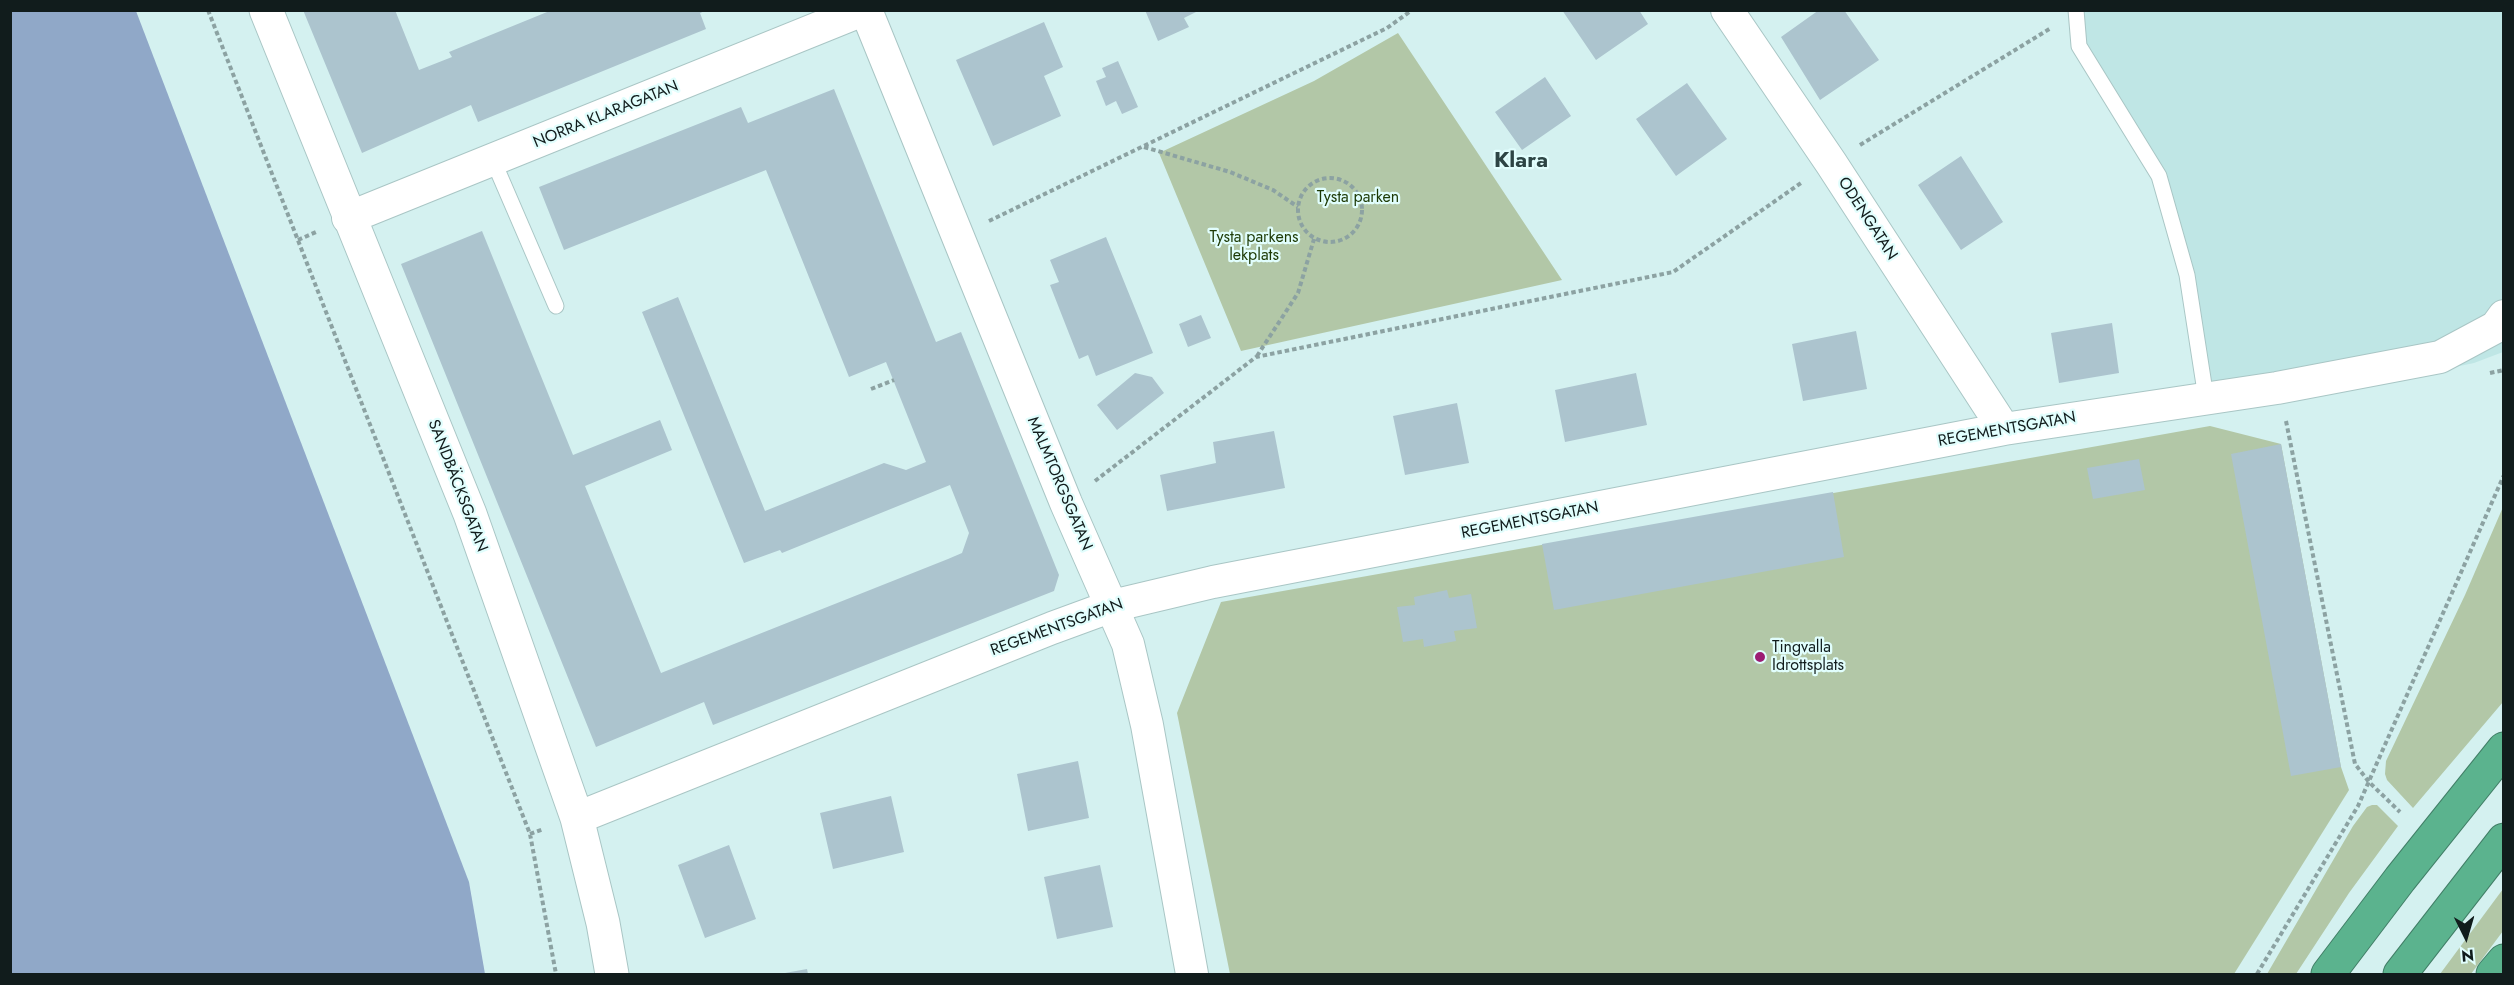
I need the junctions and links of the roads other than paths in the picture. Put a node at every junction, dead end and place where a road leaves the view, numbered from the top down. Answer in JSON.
{"nodes":[{"id":1,"x":266,"y":10,"type":"edge"},
{"id":2,"x":865,"y":10,"type":"edge"},
{"id":3,"x":1727,"y":10,"type":"edge"},
{"id":4,"x":2077,"y":11,"type":"edge"},
{"id":5,"x":493,"y":160,"type":"junction"},
{"id":6,"x":348,"y":218,"type":"junction"},
{"id":7,"x":556,"y":306,"type":"dead end"},
{"id":8,"x":2504,"y":316,"type":"edge"},
{"id":9,"x":2206,"y":398,"type":"junction"},
{"id":10,"x":2004,"y":429,"type":"junction"},
{"id":11,"x":1112,"y":606,"type":"junction"},
{"id":12,"x":2504,"y":749,"type":"edge"},
{"id":13,"x":577,"y":818,"type":"junction"},
{"id":14,"x":2504,"y":840,"type":"edge"},
{"id":15,"x":2504,"y":961,"type":"edge"},
{"id":16,"x":612,"y":975,"type":"edge"},
{"id":17,"x":1192,"y":975,"type":"edge"},
{"id":18,"x":2328,"y":975,"type":"edge"},
{"id":19,"x":2400,"y":975,"type":"edge"},
{"id":20,"x":2493,"y":975,"type":"edge"}],
"edges":[{"from":1,"to":6,"type":"street","name":"SANDBÄCKSGATAN"},
{"from":2,"to":5,"type":"street","name":"NORRA KLARAGATAN"},
{"from":2,"to":11,"type":"street","name":"MALMTORGSGATAN"},
{"from":3,"to":10,"type":"street","name":"ODENGATAN"},
{"from":4,"to":9,"type":"lane"},
{"from":5,"to":6,"type":"street","name":"NORRA KLARAGATAN"},
{"from":5,"to":7,"type":"lane"},
{"from":6,"to":13,"type":"street","name":"SANDBÄCKSGATAN"},
{"from":8,"to":9,"type":"street","name":"REGEMENTSGATAN"},
{"from":9,"to":10,"type":"street","name":"REGEMENTSGATAN"},
{"from":10,"to":11,"type":"street","name":"REGEMENTSGATAN"},
{"from":11,"to":13,"type":"street","name":"REGEMENTSGATAN"},
{"from":11,"to":17,"type":"street","name":"MALMTORGSGATAN"},
{"from":12,"to":18,"type":"highway"},
{"from":13,"to":16,"type":"street","name":"SANDBÄCKSGATAN"},
{"from":14,"to":19,"type":"highway"},
{"from":15,"to":20,"type":"highway"}]}
